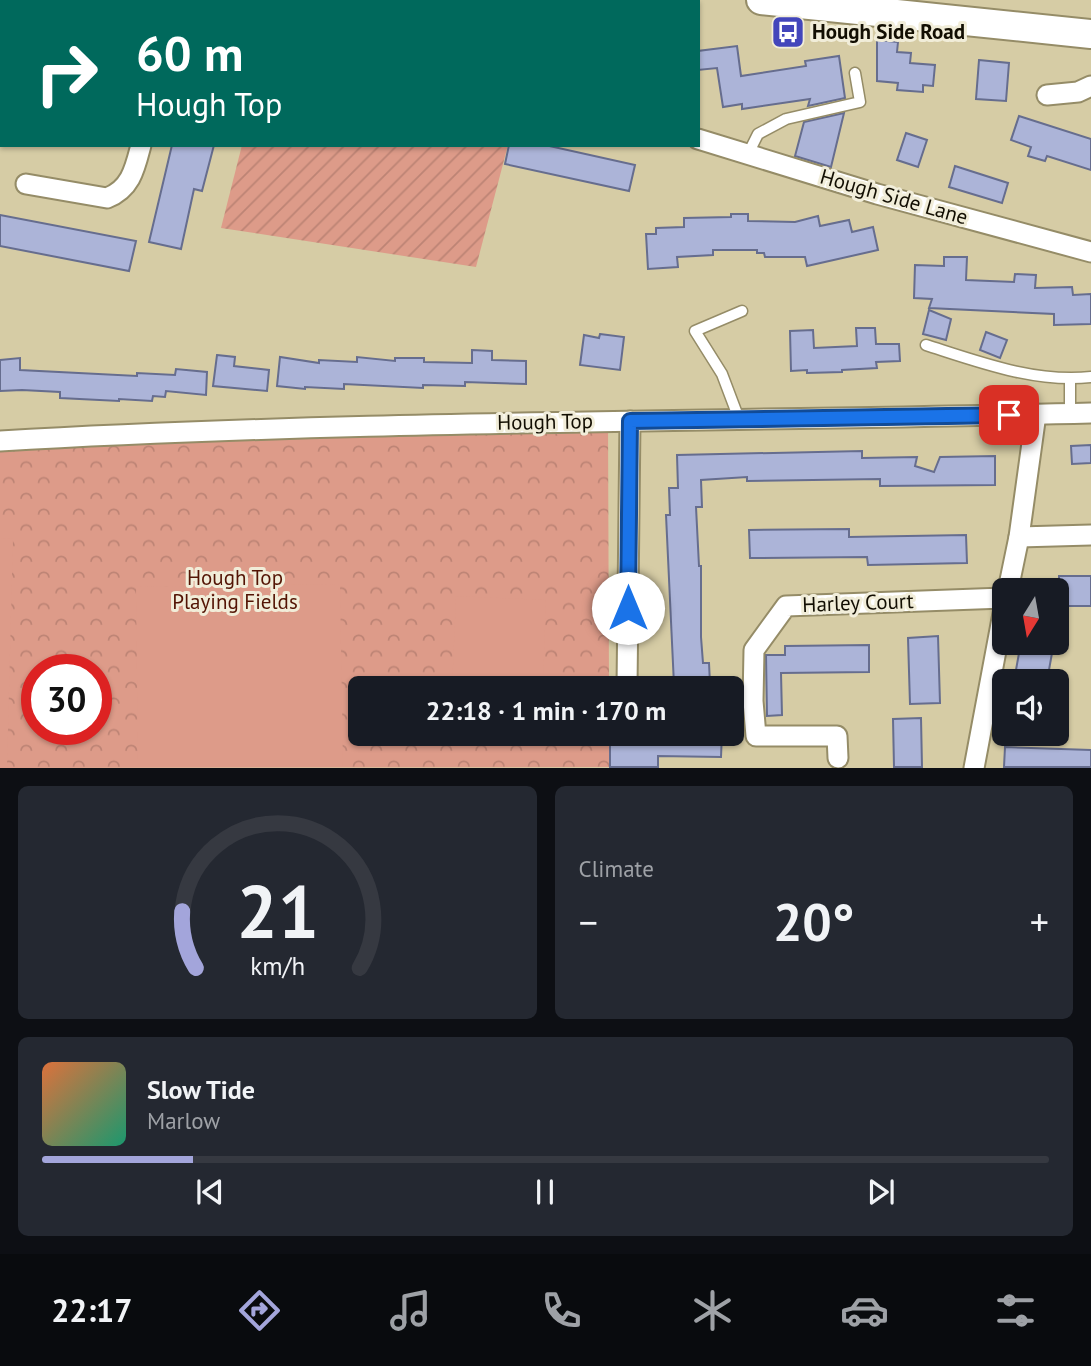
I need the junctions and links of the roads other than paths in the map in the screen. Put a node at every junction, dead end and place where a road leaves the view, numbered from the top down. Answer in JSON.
{"nodes":[{"id":1,"x":761,"y":0,"type":"edge"},
{"id":2,"x":1091,"y":34,"type":"edge"},
{"id":3,"x":855,"y":73,"type":"dead end"},
{"id":4,"x":1091,"y":86,"type":"edge"},
{"id":5,"x":1047,"y":95,"type":"dead end"},
{"id":6,"x":700,"y":140,"type":"edge"},
{"id":7,"x":140,"y":147,"type":"edge"},
{"id":8,"x":748,"y":154,"type":"junction"},
{"id":9,"x":26,"y":184,"type":"dead end"},
{"id":10,"x":1091,"y":252,"type":"edge"},
{"id":11,"x":742,"y":310,"type":"dead end"},
{"id":12,"x":926,"y":345,"type":"dead end"},
{"id":13,"x":1091,"y":377,"type":"edge"},
{"id":14,"x":1070,"y":379,"type":"junction"},
{"id":15,"x":1091,"y":413,"type":"edge"},
{"id":16,"x":1036,"y":414,"type":"junction"},
{"id":17,"x":1070,"y":414,"type":"junction"},
{"id":18,"x":739,"y":419,"type":"junction"},
{"id":19,"x":630,"y":421,"type":"junction"},
{"id":20,"x":0,"y":441,"type":"edge"},
{"id":21,"x":1091,"y":535,"type":"edge"},
{"id":22,"x":1018,"y":537,"type":"junction"},
{"id":23,"x":1010,"y":578,"type":"edge"},
{"id":24,"x":992,"y":598,"type":"edge"},
{"id":25,"x":995,"y":655,"type":"edge"},
{"id":26,"x":627,"y":676,"type":"edge"},
{"id":27,"x":838,"y":758,"type":"dead end"},
{"id":28,"x":974,"y":768,"type":"edge"}],
"edges":[{"from":1,"to":2,"type":"main road"},
{"from":3,"to":8,"type":"lane"},
{"from":4,"to":5,"type":"street"},
{"from":6,"to":8,"type":"street","name":"Hough Side Lane"},
{"from":7,"to":9,"type":"street"},
{"from":8,"to":10,"type":"street","name":"Hough Side Lane"},
{"from":11,"to":18,"type":"lane"},
{"from":12,"to":14,"type":"lane"},
{"from":13,"to":14,"type":"lane"},
{"from":14,"to":17,"type":"lane"},
{"from":15,"to":17,"type":"street","name":"Hough Top"},
{"from":16,"to":17,"type":"street","name":"Hough Top"},
{"from":16,"to":18,"type":"street","name":"Hough Top"},
{"from":16,"to":22,"type":"street"},
{"from":18,"to":19,"type":"street","name":"Hough Top"},
{"from":19,"to":20,"type":"street","name":"Hough Top"},
{"from":19,"to":26,"type":"street"},
{"from":21,"to":22,"type":"street"},
{"from":22,"to":23,"type":"street"},
{"from":24,"to":27,"type":"street","name":"Harley Court"},
{"from":25,"to":28,"type":"street"}]}
